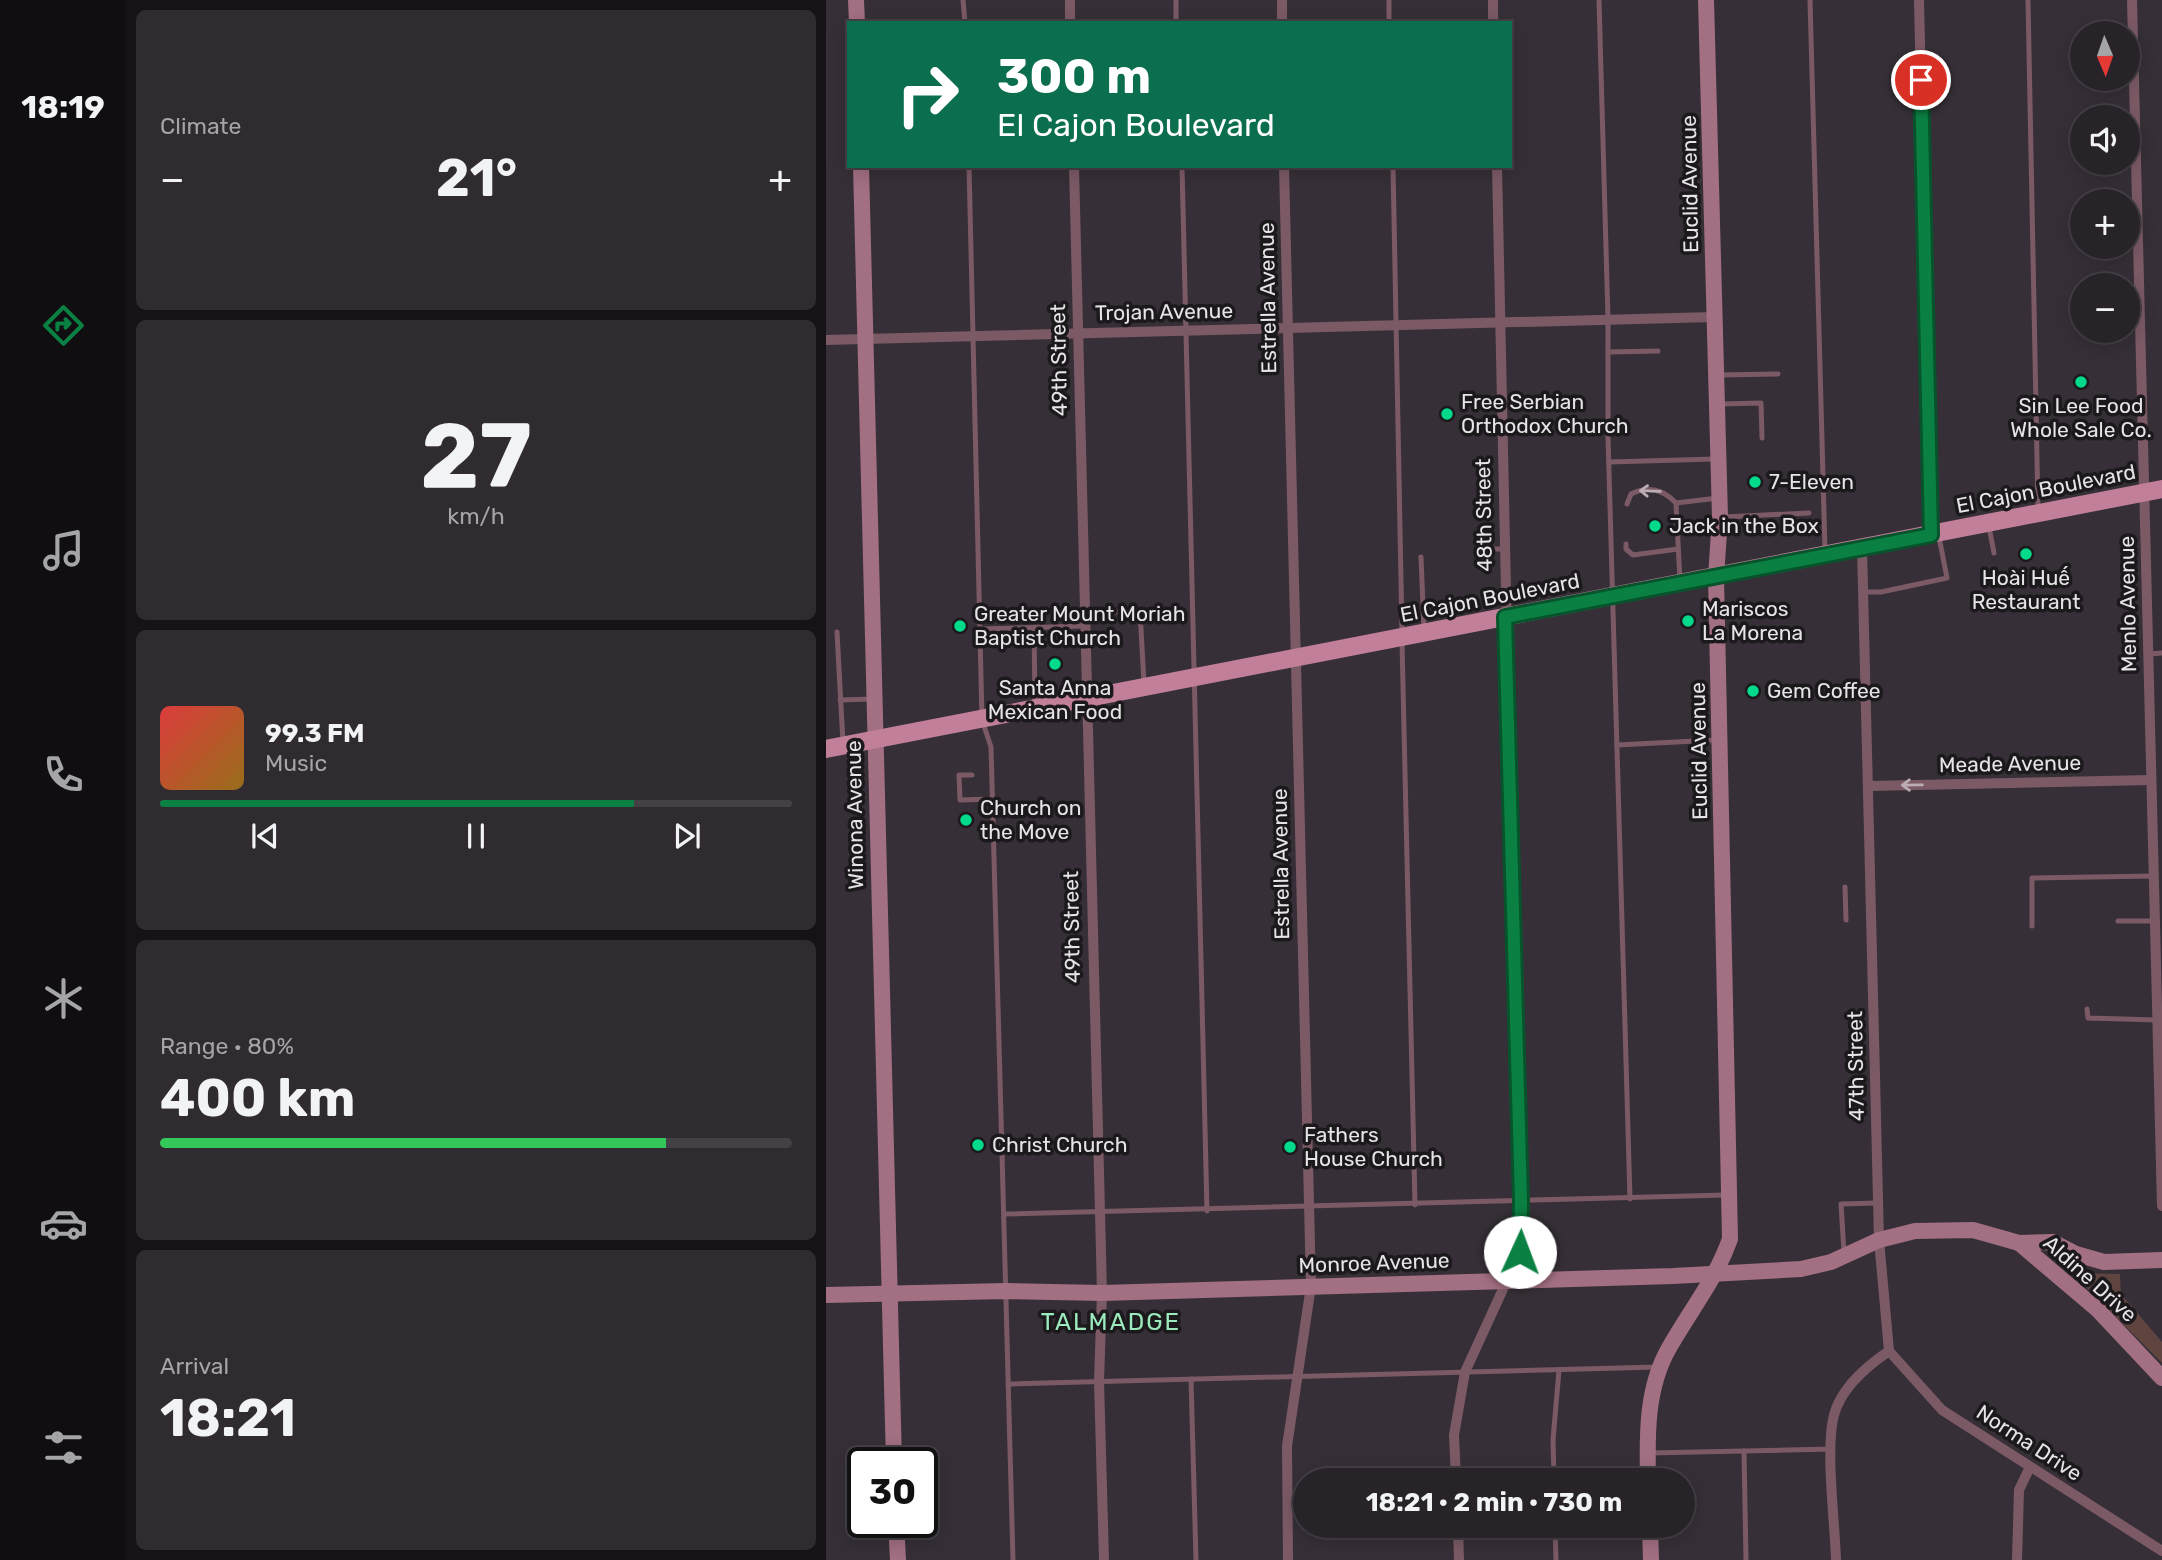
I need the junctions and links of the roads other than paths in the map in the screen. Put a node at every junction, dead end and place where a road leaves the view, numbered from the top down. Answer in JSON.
{"nodes":[{"id":1,"x":856,"y":0,"type":"edge"},
{"id":2,"x":963,"y":0,"type":"edge"},
{"id":3,"x":1070,"y":0,"type":"edge"},
{"id":4,"x":1176,"y":0,"type":"edge"},
{"id":5,"x":1282,"y":0,"type":"edge"},
{"id":6,"x":1389,"y":0,"type":"edge"},
{"id":7,"x":1493,"y":0,"type":"edge"},
{"id":8,"x":1599,"y":0,"type":"edge"},
{"id":9,"x":1706,"y":0,"type":"edge"},
{"id":10,"x":1810,"y":0,"type":"edge"},
{"id":11,"x":1919,"y":0,"type":"edge"},
{"id":12,"x":2028,"y":0,"type":"edge"},
{"id":13,"x":2132,"y":0,"type":"edge"},
{"id":14,"x":857,"y":21,"type":"edge"},
{"id":15,"x":965,"y":21,"type":"edge"},
{"id":16,"x":1070,"y":21,"type":"edge"},
{"id":17,"x":1177,"y":21,"type":"edge"},
{"id":18,"x":1282,"y":21,"type":"edge"},
{"id":19,"x":1390,"y":21,"type":"edge"},
{"id":20,"x":1493,"y":21,"type":"edge"},
{"id":21,"x":861,"y":168,"type":"edge"},
{"id":22,"x":969,"y":168,"type":"edge"},
{"id":23,"x":1073,"y":168,"type":"edge"},
{"id":24,"x":1182,"y":168,"type":"edge"},
{"id":25,"x":1284,"y":168,"type":"edge"},
{"id":26,"x":1393,"y":168,"type":"edge"},
{"id":27,"x":1497,"y":168,"type":"edge"},
{"id":28,"x":1714,"y":317,"type":"junction"},
{"id":29,"x":1608,"y":319,"type":"junction"},
{"id":30,"x":1501,"y":322,"type":"junction"},
{"id":31,"x":1397,"y":325,"type":"junction"},
{"id":32,"x":1288,"y":328,"type":"junction"},
{"id":33,"x":1184,"y":330,"type":"junction"},
{"id":34,"x":1077,"y":333,"type":"junction"},
{"id":35,"x":972,"y":336,"type":"junction"},
{"id":36,"x":865,"y":339,"type":"junction"},
{"id":37,"x":826,"y":340,"type":"edge"},
{"id":38,"x":1658,"y":351,"type":"dead end"},
{"id":39,"x":1608,"y":352,"type":"junction"},
{"id":40,"x":1778,"y":374,"type":"dead end"},
{"id":41,"x":1716,"y":375,"type":"junction"},
{"id":42,"x":1717,"y":404,"type":"junction"},
{"id":43,"x":1762,"y":438,"type":"dead end"},
{"id":44,"x":1718,"y":459,"type":"junction"},
{"id":45,"x":1609,"y":462,"type":"junction"},
{"id":46,"x":2153,"y":491,"type":"edge"},
{"id":47,"x":1720,"y":498,"type":"junction"},
{"id":48,"x":1676,"y":503,"type":"junction"},
{"id":49,"x":1627,"y":504,"type":"dead end"},
{"id":50,"x":1809,"y":513,"type":"dead end"},
{"id":51,"x":2038,"y":514,"type":"junction"},
{"id":52,"x":1720,"y":517,"type":"junction"},
{"id":53,"x":1988,"y":523,"type":"junction"},
{"id":54,"x":1935,"y":534,"type":"junction"},
{"id":55,"x":1626,"y":544,"type":"dead end"},
{"id":56,"x":1862,"y":548,"type":"junction"},
{"id":57,"x":1481,"y":549,"type":"dead end"},
{"id":58,"x":1503,"y":549,"type":"junction"},
{"id":59,"x":1678,"y":549,"type":"junction"},
{"id":60,"x":1994,"y":553,"type":"dead end"},
{"id":61,"x":1825,"y":556,"type":"junction"},
{"id":62,"x":1422,"y":557,"type":"dead end"},
{"id":63,"x":1716,"y":577,"type":"junction"},
{"id":64,"x":1680,"y":584,"type":"junction"},
{"id":65,"x":1863,"y":592,"type":"junction"},
{"id":66,"x":1613,"y":597,"type":"junction"},
{"id":67,"x":1083,"y":613,"type":"junction"},
{"id":68,"x":1505,"y":617,"type":"junction"},
{"id":69,"x":1084,"y":625,"type":"junction"},
{"id":70,"x":1034,"y":627,"type":"junction"},
{"id":71,"x":980,"y":629,"type":"junction"},
{"id":72,"x":837,"y":632,"type":"dead end"},
{"id":73,"x":1424,"y":634,"type":"junction"},
{"id":74,"x":1402,"y":639,"type":"junction"},
{"id":75,"x":2162,"y":653,"type":"edge"},
{"id":76,"x":2148,"y":654,"type":"junction"},
{"id":77,"x":1296,"y":659,"type":"junction"},
{"id":78,"x":1192,"y":680,"type":"junction"},
{"id":79,"x":1145,"y":689,"type":"junction"},
{"id":80,"x":873,"y":699,"type":"junction"},
{"id":81,"x":840,"y":700,"type":"junction"},
{"id":82,"x":1086,"y":700,"type":"junction"},
{"id":83,"x":1036,"y":710,"type":"junction"},
{"id":84,"x":982,"y":720,"type":"junction"},
{"id":85,"x":874,"y":740,"type":"junction"},
{"id":86,"x":1720,"y":740,"type":"junction"},
{"id":87,"x":1618,"y":745,"type":"junction"},
{"id":88,"x":835,"y":748,"type":"edge"},
{"id":89,"x":972,"y":775,"type":"dead end"},
{"id":90,"x":2151,"y":780,"type":"junction"},
{"id":91,"x":1869,"y":786,"type":"junction"},
{"id":92,"x":993,"y":799,"type":"junction"},
{"id":93,"x":2154,"y":876,"type":"junction"},
{"id":94,"x":1844,"y":887,"type":"dead end"},
{"id":95,"x":1846,"y":920,"type":"dead end"},
{"id":96,"x":2118,"y":921,"type":"dead end"},
{"id":97,"x":2155,"y":921,"type":"junction"},
{"id":98,"x":2032,"y":926,"type":"dead end"},
{"id":99,"x":2087,"y":1009,"type":"dead end"},
{"id":100,"x":2157,"y":1020,"type":"junction"},
{"id":101,"x":2160,"y":1032,"type":"edge"},
{"id":102,"x":2161,"y":1147,"type":"edge"},
{"id":103,"x":1729,"y":1195,"type":"junction"},
{"id":104,"x":1630,"y":1199,"type":"junction"},
{"id":105,"x":1521,"y":1201,"type":"junction"},
{"id":106,"x":1878,"y":1203,"type":"junction"},
{"id":107,"x":1415,"y":1205,"type":"junction"},
{"id":108,"x":2162,"y":1206,"type":"edge"},
{"id":109,"x":1309,"y":1208,"type":"junction"},
{"id":110,"x":1207,"y":1211,"type":"junction"},
{"id":111,"x":1099,"y":1213,"type":"junction"},
{"id":112,"x":1004,"y":1214,"type":"junction"},
{"id":113,"x":1879,"y":1240,"type":"junction"},
{"id":114,"x":2019,"y":1243,"type":"junction"},
{"id":115,"x":1844,"y":1255,"type":"junction"},
{"id":116,"x":2162,"y":1260,"type":"edge"},
{"id":117,"x":1718,"y":1272,"type":"junction"},
{"id":118,"x":1506,"y":1280,"type":"junction"},
{"id":119,"x":1311,"y":1286,"type":"junction"},
{"id":120,"x":1006,"y":1291,"type":"junction"},
{"id":121,"x":889,"y":1293,"type":"junction"},
{"id":122,"x":1102,"y":1293,"type":"junction"},
{"id":123,"x":826,"y":1295,"type":"edge"},
{"id":124,"x":1889,"y":1351,"type":"junction"},
{"id":125,"x":1660,"y":1367,"type":"junction"},
{"id":126,"x":1559,"y":1370,"type":"junction"},
{"id":127,"x":1465,"y":1372,"type":"junction"},
{"id":128,"x":1298,"y":1377,"type":"junction"},
{"id":129,"x":2162,"y":1378,"type":"edge"},
{"id":130,"x":1191,"y":1379,"type":"junction"},
{"id":131,"x":1099,"y":1381,"type":"junction"},
{"id":132,"x":1008,"y":1384,"type":"junction"},
{"id":133,"x":894,"y":1447,"type":"edge"},
{"id":134,"x":1832,"y":1448,"type":"junction"},
{"id":135,"x":1744,"y":1451,"type":"junction"},
{"id":136,"x":1647,"y":1454,"type":"junction"},
{"id":137,"x":2030,"y":1467,"type":"junction"},
{"id":138,"x":1455,"y":1468,"type":"edge"},
{"id":139,"x":1554,"y":1468,"type":"edge"},
{"id":140,"x":1648,"y":1468,"type":"edge"},
{"id":141,"x":897,"y":1538,"type":"edge"},
{"id":142,"x":1459,"y":1538,"type":"edge"},
{"id":143,"x":1555,"y":1538,"type":"edge"},
{"id":144,"x":1650,"y":1538,"type":"edge"},
{"id":145,"x":2162,"y":1551,"type":"edge"},
{"id":146,"x":898,"y":1560,"type":"edge"},
{"id":147,"x":1013,"y":1560,"type":"edge"},
{"id":148,"x":1104,"y":1560,"type":"edge"},
{"id":149,"x":1196,"y":1560,"type":"edge"},
{"id":150,"x":1288,"y":1560,"type":"edge"},
{"id":151,"x":1460,"y":1560,"type":"edge"},
{"id":152,"x":1556,"y":1560,"type":"edge"},
{"id":153,"x":1651,"y":1560,"type":"edge"},
{"id":154,"x":1746,"y":1560,"type":"edge"},
{"id":155,"x":1836,"y":1560,"type":"edge"},
{"id":156,"x":2017,"y":1560,"type":"edge"}],
"edges":[{"from":1,"to":14,"type":"street"},
{"from":2,"to":15,"type":"lane"},
{"from":3,"to":16,"type":"street"},
{"from":4,"to":17,"type":"lane"},
{"from":5,"to":18,"type":"street"},
{"from":6,"to":19,"type":"lane"},
{"from":7,"to":20,"type":"street"},
{"from":8,"to":29,"type":"lane"},
{"from":9,"to":28,"type":"street","name":"Euclid Avenue"},
{"from":10,"to":61,"type":"lane"},
{"from":11,"to":54,"type":"street"},
{"from":12,"to":51,"type":"lane"},
{"from":13,"to":46,"type":"street","name":"Menlo Avenue"},
{"from":21,"to":36,"type":"street","name":"Winona Avenue"},
{"from":22,"to":35,"type":"lane"},
{"from":23,"to":34,"type":"street","name":"49th Street"},
{"from":24,"to":33,"type":"lane"},
{"from":25,"to":32,"type":"street","name":"Estrella Avenue"},
{"from":26,"to":31,"type":"lane"},
{"from":27,"to":30,"type":"street","name":"48th Street"},
{"from":28,"to":29,"type":"street","name":"Trojan Avenue"},
{"from":28,"to":41,"type":"street","name":"Euclid Avenue"},
{"from":29,"to":30,"type":"street","name":"Trojan Avenue"},
{"from":29,"to":39,"type":"lane"},
{"from":30,"to":31,"type":"street","name":"Trojan Avenue"},
{"from":30,"to":58,"type":"street","name":"48th Street"},
{"from":31,"to":32,"type":"street","name":"Trojan Avenue"},
{"from":31,"to":74,"type":"lane"},
{"from":32,"to":33,"type":"street","name":"Trojan Avenue"},
{"from":32,"to":77,"type":"street","name":"Estrella Avenue"},
{"from":33,"to":34,"type":"street","name":"Trojan Avenue"},
{"from":33,"to":78,"type":"lane"},
{"from":34,"to":35,"type":"street","name":"Trojan Avenue"},
{"from":34,"to":67,"type":"street","name":"49th Street"},
{"from":35,"to":36,"type":"street","name":"Trojan Avenue"},
{"from":35,"to":71,"type":"lane"},
{"from":36,"to":37,"type":"street","name":"Trojan Avenue"},
{"from":36,"to":80,"type":"street","name":"Winona Avenue"},
{"from":38,"to":39,"type":"lane"},
{"from":39,"to":45,"type":"lane"},
{"from":40,"to":41,"type":"lane"},
{"from":41,"to":42,"type":"street","name":"Euclid Avenue"},
{"from":42,"to":43,"type":"lane"},
{"from":42,"to":44,"type":"street","name":"Euclid Avenue"},
{"from":44,"to":45,"type":"lane"},
{"from":44,"to":47,"type":"street","name":"Euclid Avenue"},
{"from":45,"to":66,"type":"lane"},
{"from":46,"to":51,"type":"main road","name":"El Cajon Boulevard"},
{"from":46,"to":76,"type":"street","name":"Menlo Avenue"},
{"from":47,"to":48,"type":"lane"},
{"from":47,"to":52,"type":"street","name":"Euclid Avenue"},
{"from":48,"to":49,"type":"lane","one_way":true},
{"from":48,"to":59,"type":"lane"},
{"from":50,"to":52,"type":"lane"},
{"from":51,"to":53,"type":"main road","name":"El Cajon Boulevard"},
{"from":52,"to":63,"type":"street","name":"Euclid Avenue"},
{"from":53,"to":54,"type":"main road","name":"El Cajon Boulevard"},
{"from":53,"to":60,"type":"lane"},
{"from":54,"to":56,"type":"main road","name":"El Cajon Boulevard"},
{"from":54,"to":65,"type":"lane"},
{"from":55,"to":59,"type":"lane"},
{"from":56,"to":61,"type":"main road","name":"El Cajon Boulevard"},
{"from":56,"to":65,"type":"street","name":"47th Street"},
{"from":57,"to":58,"type":"lane"},
{"from":58,"to":68,"type":"street","name":"48th Street"},
{"from":59,"to":64,"type":"lane"},
{"from":61,"to":63,"type":"main road","name":"El Cajon Boulevard"},
{"from":62,"to":73,"type":"lane"},
{"from":63,"to":64,"type":"main road","name":"El Cajon Boulevard"},
{"from":63,"to":86,"type":"street","name":"Euclid Avenue"},
{"from":64,"to":66,"type":"main road","name":"El Cajon Boulevard"},
{"from":65,"to":91,"type":"street","name":"47th Street"},
{"from":66,"to":68,"type":"main road","name":"El Cajon Boulevard"},
{"from":66,"to":87,"type":"lane"},
{"from":67,"to":69,"type":"street","name":"49th Street"},
{"from":67,"to":79,"type":"lane"},
{"from":68,"to":73,"type":"main road","name":"El Cajon Boulevard"},
{"from":68,"to":105,"type":"street","name":"48th Street"},
{"from":69,"to":70,"type":"lane"},
{"from":69,"to":82,"type":"street","name":"49th Street"},
{"from":70,"to":71,"type":"lane"},
{"from":70,"to":83,"type":"lane"},
{"from":71,"to":84,"type":"lane"},
{"from":72,"to":81,"type":"lane"},
{"from":73,"to":74,"type":"main road","name":"El Cajon Boulevard"},
{"from":74,"to":77,"type":"main road","name":"El Cajon Boulevard"},
{"from":74,"to":107,"type":"lane"},
{"from":75,"to":76,"type":"lane"},
{"from":76,"to":90,"type":"street","name":"Menlo Avenue"},
{"from":77,"to":78,"type":"main road","name":"El Cajon Boulevard"},
{"from":77,"to":109,"type":"street","name":"Estrella Avenue"},
{"from":78,"to":79,"type":"main road","name":"El Cajon Boulevard"},
{"from":78,"to":110,"type":"lane"},
{"from":79,"to":82,"type":"main road","name":"El Cajon Boulevard"},
{"from":80,"to":81,"type":"lane"},
{"from":80,"to":85,"type":"street","name":"Winona Avenue"},
{"from":81,"to":88,"type":"lane"},
{"from":82,"to":83,"type":"main road","name":"El Cajon Boulevard"},
{"from":82,"to":111,"type":"street","name":"49th Street"},
{"from":83,"to":84,"type":"main road","name":"El Cajon Boulevard"},
{"from":84,"to":85,"type":"main road","name":"El Cajon Boulevard"},
{"from":84,"to":92,"type":"lane"},
{"from":85,"to":88,"type":"main road","name":"El Cajon Boulevard"},
{"from":85,"to":121,"type":"street","name":"Winona Avenue"},
{"from":86,"to":87,"type":"lane"},
{"from":86,"to":103,"type":"street","name":"Euclid Avenue"},
{"from":87,"to":104,"type":"lane"},
{"from":89,"to":92,"type":"lane"},
{"from":90,"to":91,"type":"street","name":"Meade Avenue","one_way":true},
{"from":90,"to":93,"type":"street","name":"Menlo Avenue"},
{"from":91,"to":106,"type":"street","name":"47th Street"},
{"from":92,"to":112,"type":"lane"},
{"from":93,"to":97,"type":"street","name":"Menlo Avenue"},
{"from":93,"to":98,"type":"lane"},
{"from":94,"to":95,"type":"lane"},
{"from":96,"to":97,"type":"lane"},
{"from":97,"to":100,"type":"street","name":"Menlo Avenue"},
{"from":99,"to":100,"type":"lane"},
{"from":100,"to":101,"type":"street","name":"Menlo Avenue"},
{"from":101,"to":102,"type":"street","name":"Menlo Avenue"},
{"from":102,"to":108,"type":"street","name":"Menlo Avenue"},
{"from":103,"to":104,"type":"lane"},
{"from":103,"to":117,"type":"street","name":"Euclid Avenue"},
{"from":104,"to":105,"type":"lane"},
{"from":105,"to":107,"type":"lane"},
{"from":105,"to":118,"type":"street","name":"48th Street"},
{"from":106,"to":113,"type":"street","name":"47th Street"},
{"from":106,"to":115,"type":"lane"},
{"from":107,"to":109,"type":"lane"},
{"from":109,"to":110,"type":"lane"},
{"from":109,"to":119,"type":"street","name":"Estrella Avenue"},
{"from":110,"to":111,"type":"lane"},
{"from":111,"to":112,"type":"lane"},
{"from":111,"to":122,"type":"street","name":"49th Street"},
{"from":112,"to":120,"type":"lane"},
{"from":113,"to":114,"type":"street","name":"Monroe Avenue"},
{"from":113,"to":115,"type":"street","name":"Monroe Avenue"},
{"from":113,"to":124,"type":"street","name":"47th Street"},
{"from":114,"to":116,"type":"street","name":"Monroe Avenue"},
{"from":114,"to":129,"type":"street","name":"Aldine Drive"},
{"from":115,"to":117,"type":"street","name":"Monroe Avenue"},
{"from":117,"to":118,"type":"street","name":"Monroe Avenue"},
{"from":117,"to":125,"type":"street","name":"Euclid Avenue"},
{"from":118,"to":119,"type":"street","name":"Monroe Avenue"},
{"from":118,"to":127,"type":"street","name":"48th Street"},
{"from":119,"to":122,"type":"street","name":"Monroe Avenue"},
{"from":119,"to":128,"type":"street","name":"Estrella Avenue"},
{"from":120,"to":121,"type":"street","name":"Monroe Avenue"},
{"from":120,"to":122,"type":"street","name":"Monroe Avenue"},
{"from":120,"to":132,"type":"lane"},
{"from":121,"to":123,"type":"street","name":"Monroe Avenue"},
{"from":121,"to":133,"type":"street","name":"Winona Avenue"},
{"from":122,"to":131,"type":"street","name":"49th Street"},
{"from":124,"to":134,"type":"street"},
{"from":124,"to":137,"type":"street","name":"Norma Drive"},
{"from":125,"to":126,"type":"lane"},
{"from":125,"to":136,"type":"street","name":"Euclid Avenue"},
{"from":126,"to":127,"type":"lane"},
{"from":126,"to":139,"type":"lane"},
{"from":127,"to":128,"type":"lane"},
{"from":127,"to":138,"type":"street","name":"48th Street"},
{"from":128,"to":130,"type":"lane"},
{"from":128,"to":150,"type":"street","name":"Estrella Avenue"},
{"from":130,"to":131,"type":"lane"},
{"from":130,"to":149,"type":"lane"},
{"from":131,"to":132,"type":"lane"},
{"from":131,"to":148,"type":"street","name":"49th Street"},
{"from":132,"to":147,"type":"lane"},
{"from":134,"to":135,"type":"lane"},
{"from":134,"to":155,"type":"street"},
{"from":135,"to":136,"type":"lane"},
{"from":135,"to":154,"type":"lane"},
{"from":136,"to":140,"type":"street","name":"Euclid Avenue"},
{"from":137,"to":145,"type":"street","name":"Norma Drive"},
{"from":137,"to":156,"type":"street"},
{"from":141,"to":146,"type":"street"},
{"from":142,"to":151,"type":"street"},
{"from":143,"to":152,"type":"lane"},
{"from":144,"to":153,"type":"street"}]}
